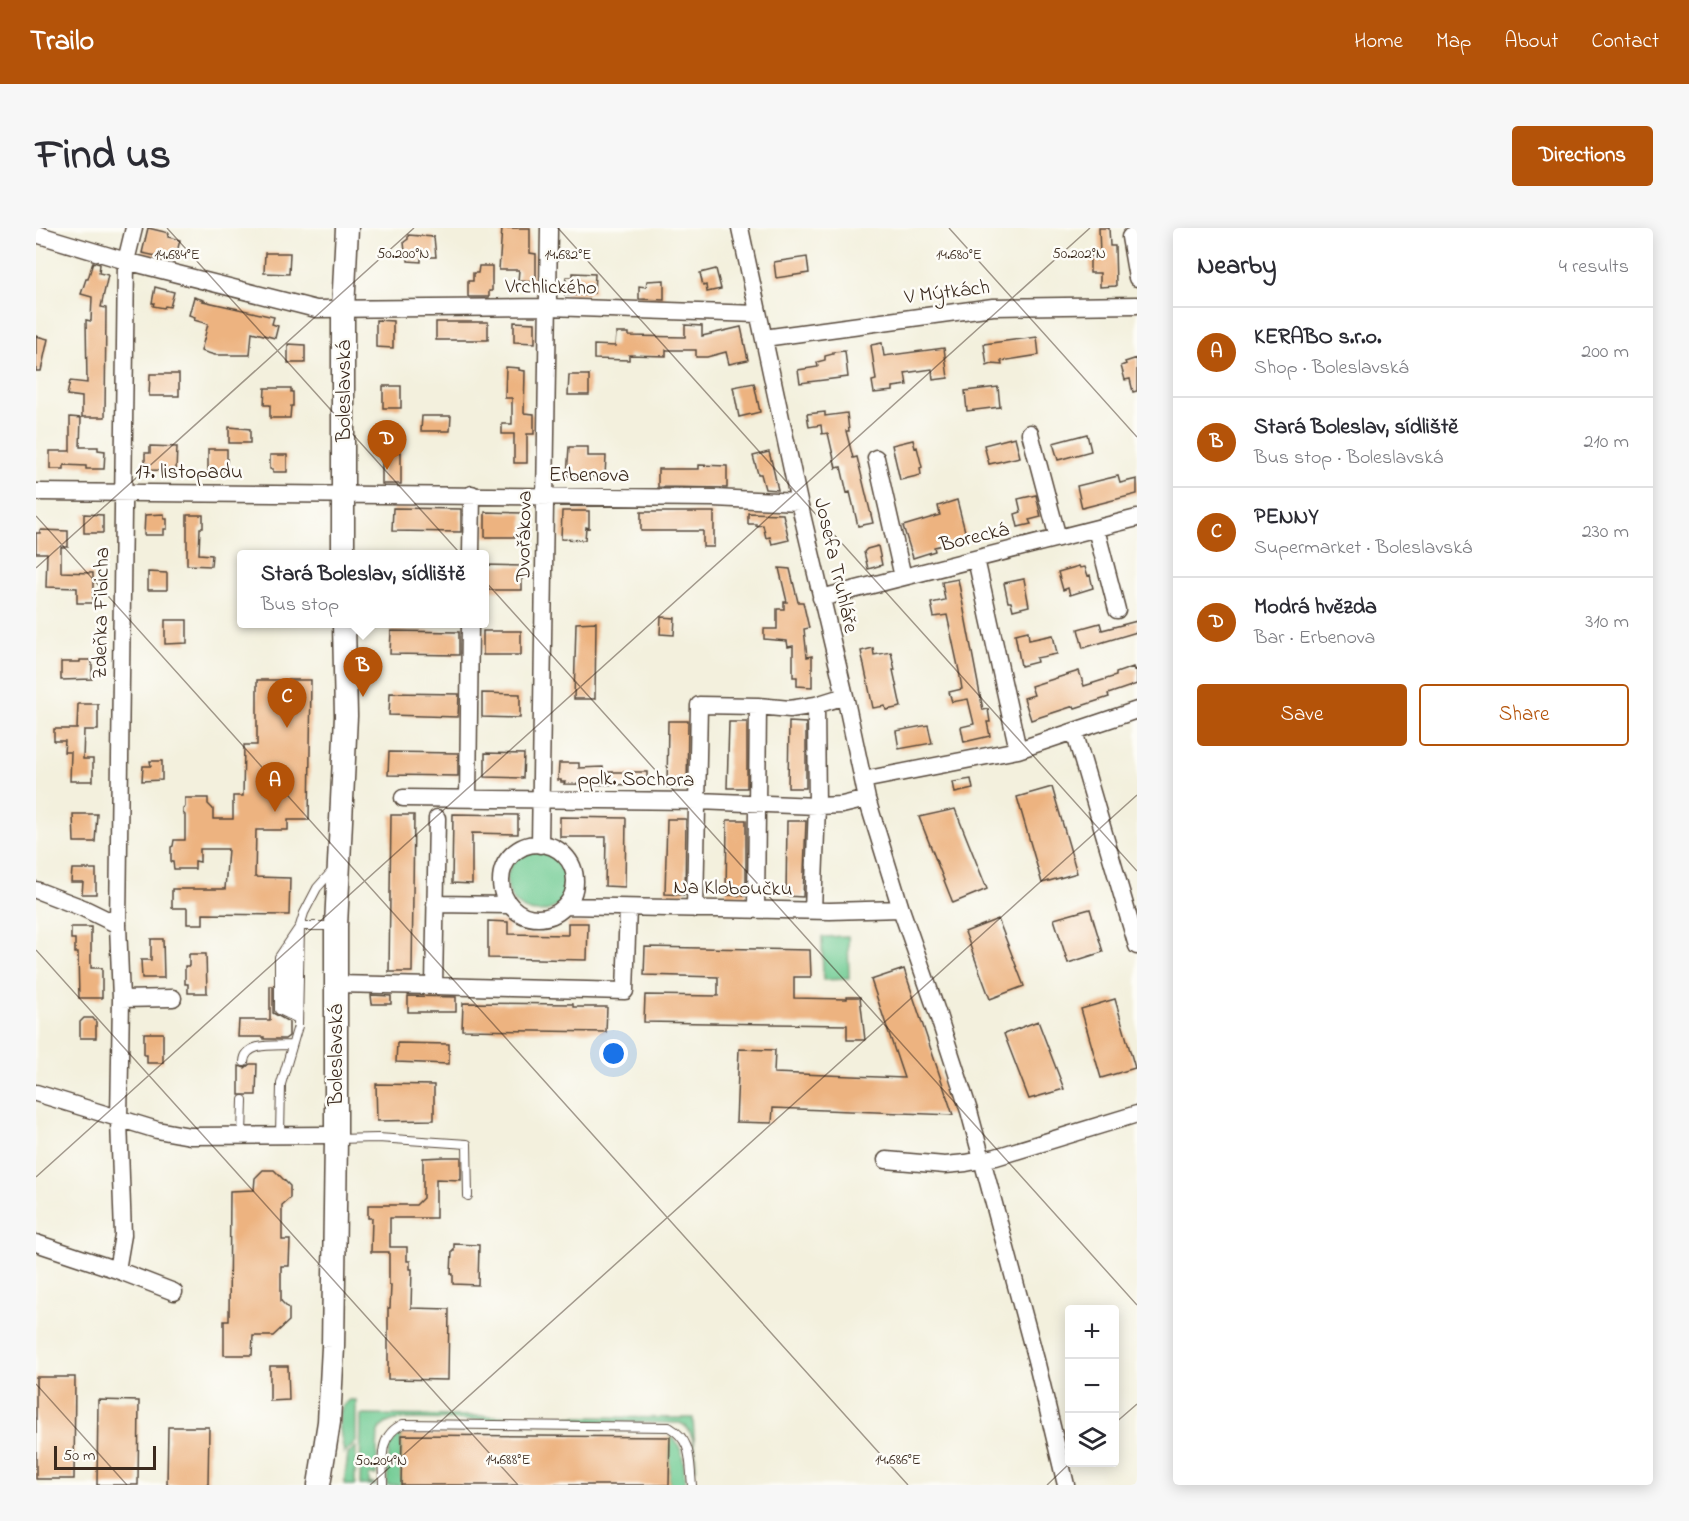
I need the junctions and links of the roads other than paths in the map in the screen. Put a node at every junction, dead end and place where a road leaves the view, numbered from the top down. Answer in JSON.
{"nodes":[{"id":1,"x":134,"y":228,"type":"edge"},
{"id":2,"x":346,"y":228,"type":"edge"},
{"id":3,"x":549,"y":228,"type":"edge"},
{"id":4,"x":740,"y":228,"type":"edge"},
{"id":5,"x":36,"y":234,"type":"edge"},
{"id":6,"x":1130,"y":237,"type":"dead end"},
{"id":7,"x":126,"y":261,"type":"junction"},
{"id":8,"x":1137,"y":278,"type":"edge"},
{"id":9,"x":1137,"y":305,"type":"edge"},
{"id":10,"x":549,"y":308,"type":"junction"},
{"id":11,"x":343,"y":310,"type":"junction"},
{"id":12,"x":758,"y":314,"type":"junction"},
{"id":13,"x":764,"y":338,"type":"junction"},
{"id":14,"x":1030,"y":433,"type":"dead end"},
{"id":15,"x":876,"y":458,"type":"dead end"},
{"id":16,"x":36,"y":492,"type":"edge"},
{"id":17,"x":124,"y":493,"type":"junction"},
{"id":18,"x":343,"y":494,"type":"junction"},
{"id":19,"x":472,"y":495,"type":"junction"},
{"id":20,"x":546,"y":496,"type":"junction"},
{"id":21,"x":799,"y":502,"type":"junction"},
{"id":22,"x":1137,"y":518,"type":"edge"},
{"id":23,"x":1096,"y":529,"type":"junction"},
{"id":24,"x":1058,"y":538,"type":"junction"},
{"id":25,"x":343,"y":550,"type":"edge"},
{"id":26,"x":471,"y":550,"type":"edge"},
{"id":27,"x":976,"y":559,"type":"junction"},
{"id":28,"x":903,"y":577,"type":"junction"},
{"id":29,"x":821,"y":598,"type":"junction"},
{"id":30,"x":1117,"y":610,"type":"dead end"},
{"id":31,"x":344,"y":628,"type":"edge"},
{"id":32,"x":470,"y":628,"type":"edge"},
{"id":33,"x":845,"y":696,"type":"junction"},
{"id":34,"x":816,"y":705,"type":"junction"},
{"id":35,"x":758,"y":706,"type":"junction"},
{"id":36,"x":1137,"y":710,"type":"edge"},
{"id":37,"x":1074,"y":731,"type":"junction"},
{"id":38,"x":1018,"y":750,"type":"junction"},
{"id":39,"x":863,"y":780,"type":"junction"},
{"id":40,"x":403,"y":798,"type":"dead end"},
{"id":41,"x":468,"y":800,"type":"junction"},
{"id":42,"x":541,"y":800,"type":"junction"},
{"id":43,"x":867,"y":800,"type":"junction"},
{"id":44,"x":698,"y":801,"type":"junction"},
{"id":45,"x":757,"y":804,"type":"junction"},
{"id":46,"x":817,"y":806,"type":"junction"},
{"id":47,"x":436,"y":818,"type":"dead end"},
{"id":48,"x":540,"y":844,"type":"junction"},
{"id":49,"x":339,"y":863,"type":"junction"},
{"id":50,"x":36,"y":890,"type":"edge"},
{"id":51,"x":435,"y":904,"type":"junction"},
{"id":52,"x":509,"y":904,"type":"junction"},
{"id":53,"x":565,"y":906,"type":"junction"},
{"id":54,"x":628,"y":908,"type":"junction"},
{"id":55,"x":695,"y":909,"type":"junction"},
{"id":56,"x":901,"y":909,"type":"junction"},
{"id":57,"x":756,"y":910,"type":"junction"},
{"id":58,"x":813,"y":910,"type":"junction"},
{"id":59,"x":118,"y":925,"type":"junction"},
{"id":60,"x":300,"y":926,"type":"junction"},
{"id":61,"x":336,"y":926,"type":"junction"},
{"id":62,"x":294,"y":936,"type":"junction"},
{"id":63,"x":1137,"y":946,"type":"edge"},
{"id":64,"x":335,"y":984,"type":"junction"},
{"id":65,"x":434,"y":986,"type":"junction"},
{"id":66,"x":173,"y":998,"type":"dead end"},
{"id":67,"x":121,"y":999,"type":"junction"},
{"id":68,"x":292,"y":1016,"type":"junction"},
{"id":69,"x":292,"y":1045,"type":"junction"},
{"id":70,"x":244,"y":1062,"type":"dead end"},
{"id":71,"x":36,"y":1093,"type":"edge"},
{"id":72,"x":243,"y":1100,"type":"dead end"},
{"id":73,"x":1137,"y":1113,"type":"edge"},
{"id":74,"x":119,"y":1120,"type":"junction"},
{"id":75,"x":242,"y":1135,"type":"junction"},
{"id":76,"x":280,"y":1135,"type":"junction"},
{"id":77,"x":336,"y":1137,"type":"junction"},
{"id":78,"x":886,"y":1160,"type":"dead end"},
{"id":79,"x":982,"y":1160,"type":"junction"},
{"id":80,"x":468,"y":1196,"type":"dead end"},
{"id":81,"x":36,"y":1243,"type":"edge"},
{"id":82,"x":117,"y":1270,"type":"junction"},
{"id":83,"x":174,"y":1292,"type":"dead end"},
{"id":84,"x":319,"y":1485,"type":"edge"},
{"id":85,"x":383,"y":1485,"type":"edge"},
{"id":86,"x":692,"y":1485,"type":"edge"},
{"id":87,"x":1065,"y":1485,"type":"edge"}],
"edges":[{"from":1,"to":7,"type":"street","name":"Zdeňka Fibicha"},
{"from":2,"to":11,"type":"main road","name":"Boleslavská"},
{"from":3,"to":10,"type":"street","name":"Dvořákova"},
{"from":4,"to":12,"type":"street","name":"Josefa Truhláře"},
{"from":5,"to":7,"type":"street","name":"Vrchlického"},
{"from":6,"to":8,"type":"street"},
{"from":7,"to":11,"type":"street","name":"Vrchlického"},
{"from":7,"to":17,"type":"street","name":"Zdeňka Fibicha"},
{"from":9,"to":13,"type":"street","name":"V Mýtkách"},
{"from":10,"to":11,"type":"street","name":"Vrchlického"},
{"from":10,"to":12,"type":"street","name":"Vrchlického"},
{"from":10,"to":20,"type":"street","name":"Dvořákova"},
{"from":11,"to":18,"type":"main road","name":"Boleslavská"},
{"from":12,"to":13,"type":"street","name":"Josefa Truhláře"},
{"from":13,"to":21,"type":"street","name":"Josefa Truhláře"},
{"from":14,"to":24,"type":"street"},
{"from":15,"to":28,"type":"street"},
{"from":16,"to":17,"type":"street","name":"17. listopadu"},
{"from":17,"to":18,"type":"street","name":"17. listopadu"},
{"from":17,"to":59,"type":"street","name":"Zdeňka Fibicha"},
{"from":18,"to":19,"type":"street","name":"Erbenova"},
{"from":18,"to":25,"type":"main road","name":"Boleslavská"},
{"from":19,"to":20,"type":"street","name":"Erbenova"},
{"from":19,"to":26,"type":"street"},
{"from":20,"to":21,"type":"street","name":"Erbenova"},
{"from":20,"to":42,"type":"street","name":"Dvořákova"},
{"from":21,"to":29,"type":"street","name":"Josefa Truhláře"},
{"from":22,"to":23,"type":"street","name":"Borecká"},
{"from":23,"to":24,"type":"street","name":"Borecká"},
{"from":23,"to":30,"type":"street"},
{"from":24,"to":27,"type":"street","name":"Borecká"},
{"from":27,"to":28,"type":"street","name":"Borecká"},
{"from":27,"to":38,"type":"street"},
{"from":28,"to":29,"type":"street","name":"Borecká"},
{"from":29,"to":33,"type":"street","name":"Josefa Truhláře"},
{"from":31,"to":49,"type":"main road","name":"Boleslavská"},
{"from":32,"to":41,"type":"street"},
{"from":33,"to":34,"type":"street"},
{"from":33,"to":39,"type":"street","name":"Josefa Truhláře"},
{"from":34,"to":35,"type":"street"},
{"from":34,"to":46,"type":"street"},
{"from":35,"to":44,"type":"street"},
{"from":35,"to":45,"type":"street"},
{"from":36,"to":37,"type":"street"},
{"from":37,"to":38,"type":"street"},
{"from":37,"to":63,"type":"street"},
{"from":38,"to":39,"type":"street"},
{"from":39,"to":43,"type":"street","name":"Josefa Truhláře"},
{"from":40,"to":41,"type":"street","name":"pplk. Sochora"},
{"from":41,"to":42,"type":"street","name":"pplk. Sochora"},
{"from":42,"to":44,"type":"street","name":"pplk. Sochora"},
{"from":42,"to":48,"type":"street","name":"Dvořákova"},
{"from":43,"to":46,"type":"street","name":"pplk. Sochora"},
{"from":43,"to":56,"type":"street","name":"Josefa Truhláře"},
{"from":44,"to":45,"type":"street","name":"pplk. Sochora"},
{"from":44,"to":55,"type":"street"},
{"from":45,"to":46,"type":"street","name":"pplk. Sochora"},
{"from":45,"to":57,"type":"street"},
{"from":46,"to":58,"type":"street"},
{"from":47,"to":51,"type":"street"},
{"from":48,"to":52,"type":"street"},
{"from":48,"to":53,"type":"street"},
{"from":49,"to":60,"type":"lane"},
{"from":49,"to":61,"type":"main road","name":"Boleslavská"},
{"from":50,"to":59,"type":"street"},
{"from":51,"to":52,"type":"street"},
{"from":51,"to":65,"type":"street"},
{"from":52,"to":53,"type":"street","name":"Na Kloboučku"},
{"from":53,"to":54,"type":"street","name":"Na Kloboučku"},
{"from":54,"to":55,"type":"street","name":"Na Kloboučku"},
{"from":54,"to":65,"type":"street"},
{"from":55,"to":57,"type":"street","name":"Na Kloboučku"},
{"from":56,"to":58,"type":"street","name":"Na Kloboučku"},
{"from":56,"to":79,"type":"street","name":"Josefa Truhláře"},
{"from":57,"to":58,"type":"street","name":"Na Kloboučku"},
{"from":59,"to":67,"type":"street","name":"Zdeňka Fibicha"},
{"from":60,"to":61,"type":"lane"},
{"from":60,"to":62,"type":"lane"},
{"from":60,"to":68,"type":"lane"},
{"from":61,"to":64,"type":"main road","name":"Boleslavská"},
{"from":62,"to":68,"type":"lane"},
{"from":62,"to":68,"type":"lane"},
{"from":64,"to":65,"type":"street"},
{"from":64,"to":77,"type":"main road","name":"Boleslavská"},
{"from":66,"to":67,"type":"street"},
{"from":67,"to":74,"type":"street","name":"Zdeňka Fibicha"},
{"from":68,"to":69,"type":"lane"},
{"from":69,"to":70,"type":"lane"},
{"from":69,"to":76,"type":"lane"},
{"from":71,"to":74,"type":"street"},
{"from":72,"to":75,"type":"lane"},
{"from":73,"to":79,"type":"street"},
{"from":74,"to":75,"type":"street"},
{"from":74,"to":82,"type":"street","name":"Zdeňka Fibicha"},
{"from":75,"to":76,"type":"street"},
{"from":76,"to":77,"type":"street"},
{"from":77,"to":80,"type":"lane"},
{"from":77,"to":84,"type":"main road","name":"Boleslavská"},
{"from":78,"to":79,"type":"street"},
{"from":79,"to":87,"type":"street","name":"Josefa Truhláře"},
{"from":81,"to":82,"type":"street"},
{"from":82,"to":83,"type":"street"},
{"from":85,"to":86,"type":"lane"}]}
